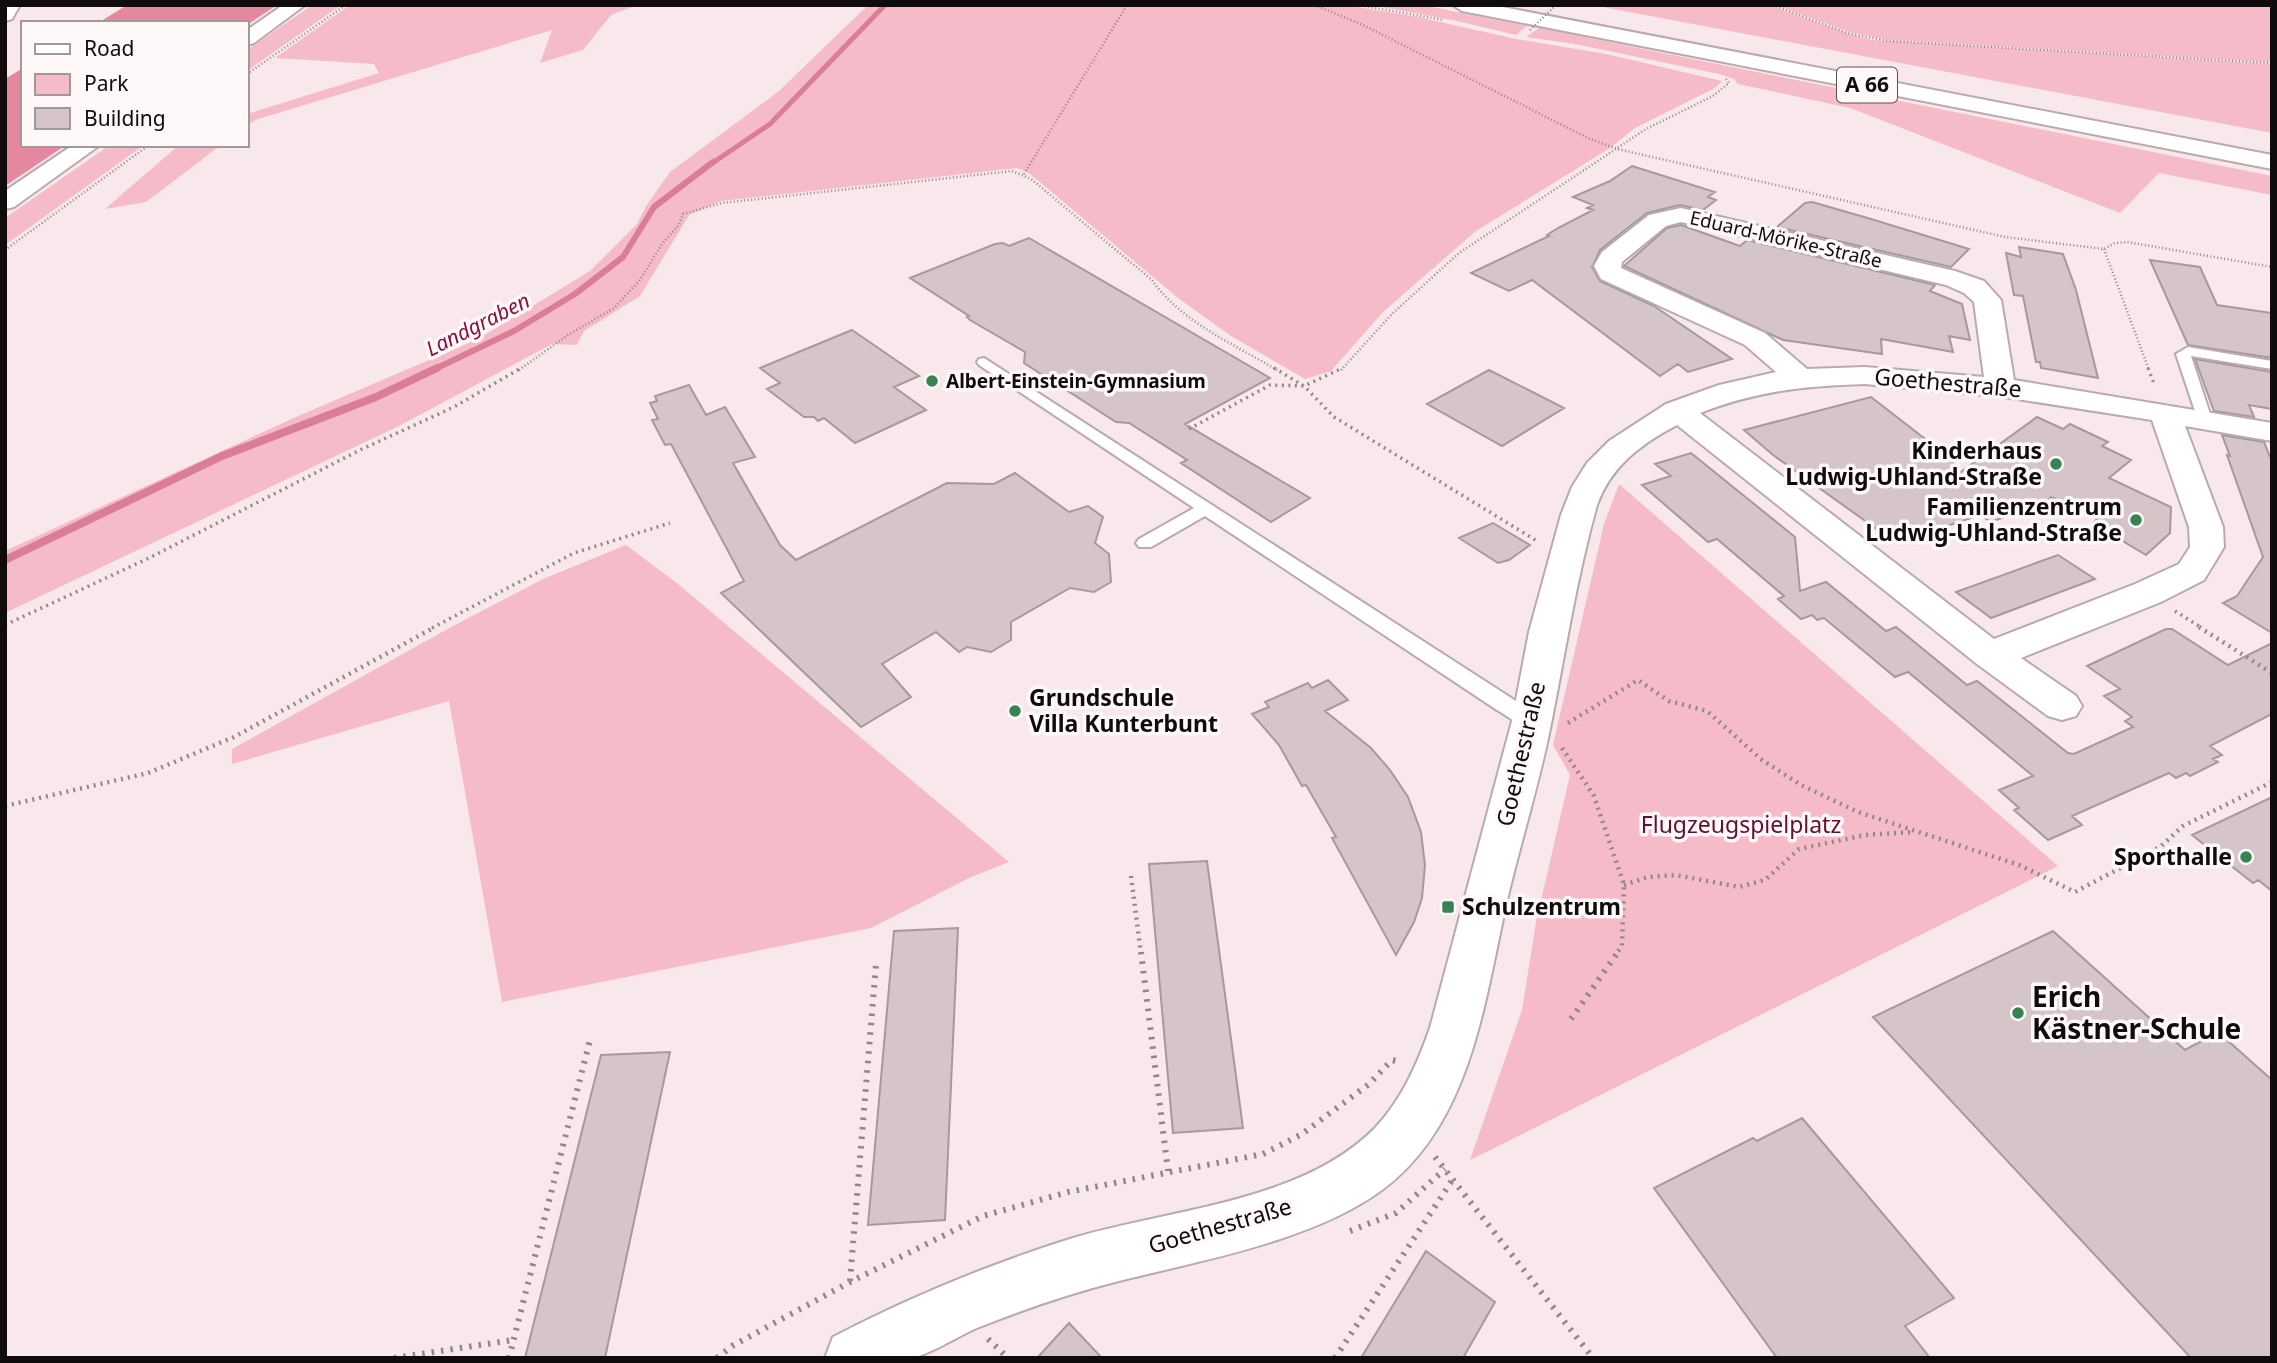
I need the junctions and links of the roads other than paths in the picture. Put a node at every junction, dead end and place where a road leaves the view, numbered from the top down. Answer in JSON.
{"nodes":[{"id":1,"x":11,"y":5,"type":"edge"},
{"id":2,"x":296,"y":5,"type":"edge"},
{"id":3,"x":1546,"y":5,"type":"edge"},
{"id":4,"x":1458,"y":13,"type":"edge"},
{"id":5,"x":5,"y":15,"type":"edge"},
{"id":6,"x":248,"y":38,"type":"edge"},
{"id":7,"x":2272,"y":143,"type":"edge"},
{"id":8,"x":86,"y":147,"type":"edge"},
{"id":9,"x":2272,"y":162,"type":"edge"},
{"id":10,"x":5,"y":202,"type":"edge"},
{"id":11,"x":984,"y":362,"type":"dead end"},
{"id":12,"x":2272,"y":365,"type":"edge"},
{"id":13,"x":1800,"y":378,"type":"junction"},
{"id":14,"x":2000,"y":387,"type":"junction"},
{"id":15,"x":1677,"y":410,"type":"junction"},
{"id":16,"x":2165,"y":413,"type":"junction"},
{"id":17,"x":2204,"y":420,"type":"junction"},
{"id":18,"x":2272,"y":432,"type":"edge"},
{"id":19,"x":1206,"y":508,"type":"junction"},
{"id":20,"x":1145,"y":542,"type":"dead end"},
{"id":21,"x":1990,"y":655,"type":"junction"},
{"id":22,"x":2062,"y":706,"type":"dead end"},
{"id":23,"x":1542,"y":727,"type":"junction"},
{"id":24,"x":854,"y":1358,"type":"edge"}],
"edges":[{"from":1,"to":5,"type":"main road"},
{"from":2,"to":6,"type":"main road"},
{"from":3,"to":7,"type":"main road","number":"A 66"},
{"from":4,"to":9,"type":"main road","number":"A 66"},
{"from":8,"to":10,"type":"main road"},
{"from":11,"to":19,"type":"lane"},
{"from":12,"to":17,"type":"lane"},
{"from":13,"to":14,"type":"main road","name":"Goethestraße"},
{"from":13,"to":14,"type":"main road","name":"Eduard-Mörike-Straße"},
{"from":13,"to":15,"type":"main road","name":"Goethestraße"},
{"from":14,"to":16,"type":"main road","name":"Goethestraße"},
{"from":15,"to":21,"type":"main road"},
{"from":15,"to":23,"type":"main road","name":"Goethestraße"},
{"from":16,"to":17,"type":"main road","name":"Goethestraße"},
{"from":16,"to":21,"type":"main road"},
{"from":17,"to":18,"type":"main road","name":"Goethestraße"},
{"from":19,"to":20,"type":"lane"},
{"from":19,"to":23,"type":"lane"},
{"from":21,"to":22,"type":"main road"},
{"from":23,"to":24,"type":"main road","name":"Goethestraße"}]}
